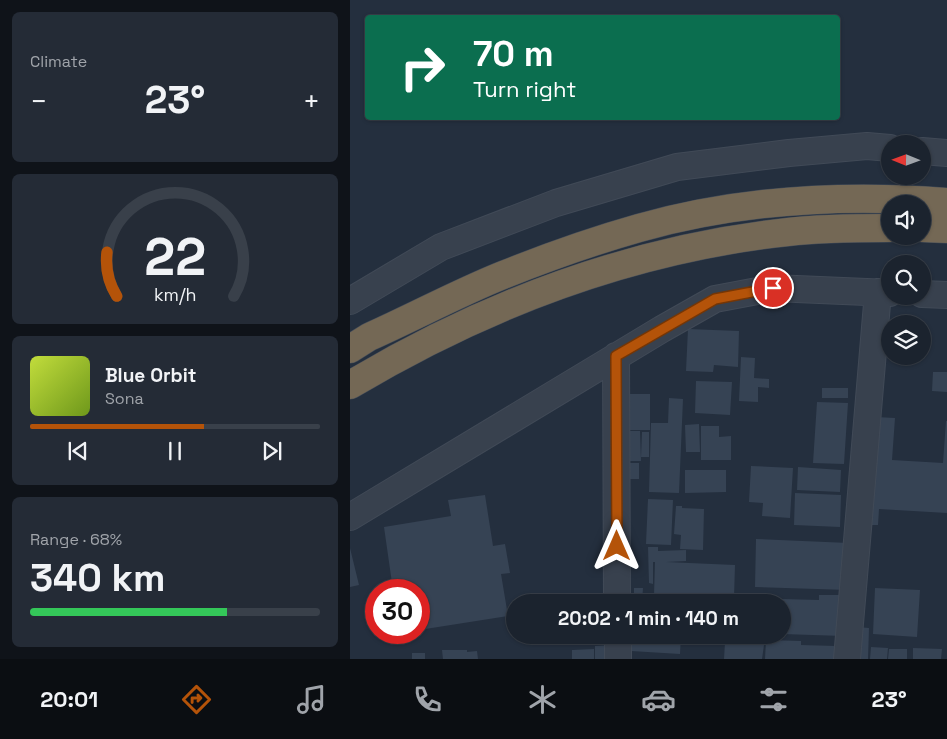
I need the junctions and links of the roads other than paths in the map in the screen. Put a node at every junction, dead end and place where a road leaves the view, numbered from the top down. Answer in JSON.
{"nodes":[{"id":1,"x":881,"y":147,"type":"edge"},
{"id":2,"x":931,"y":152,"type":"edge"},
{"id":3,"x":947,"y":153,"type":"edge"},
{"id":4,"x":947,"y":202,"type":"edge"},
{"id":5,"x":881,"y":228,"type":"edge"},
{"id":6,"x":931,"y":228,"type":"edge"},
{"id":7,"x":947,"y":229,"type":"edge"},
{"id":8,"x":881,"y":293,"type":"edge"},
{"id":9,"x":931,"y":294,"type":"edge"},
{"id":10,"x":947,"y":295,"type":"edge"},
{"id":11,"x":350,"y":301,"type":"edge"},
{"id":12,"x":883,"y":305,"type":"edge"},
{"id":13,"x":350,"y":349,"type":"edge"},
{"id":14,"x":616,"y":356,"type":"junction"},
{"id":15,"x":350,"y":385,"type":"edge"},
{"id":16,"x":350,"y":517,"type":"edge"},
{"id":17,"x":617,"y":594,"type":"edge"},
{"id":18,"x":618,"y":644,"type":"edge"},
{"id":19,"x":618,"y":659,"type":"edge"},
{"id":20,"x":848,"y":659,"type":"edge"}],
"edges":[{"from":1,"to":11,"type":"street"},
{"from":2,"to":3,"type":"street"},
{"from":4,"to":13,"type":"highway"},
{"from":5,"to":15,"type":"highway"},
{"from":6,"to":7,"type":"highway"},
{"from":8,"to":14,"type":"street"},
{"from":9,"to":10,"type":"street"},
{"from":12,"to":20,"type":"street"},
{"from":14,"to":16,"type":"street"},
{"from":14,"to":17,"type":"street"},
{"from":18,"to":19,"type":"street"}]}
